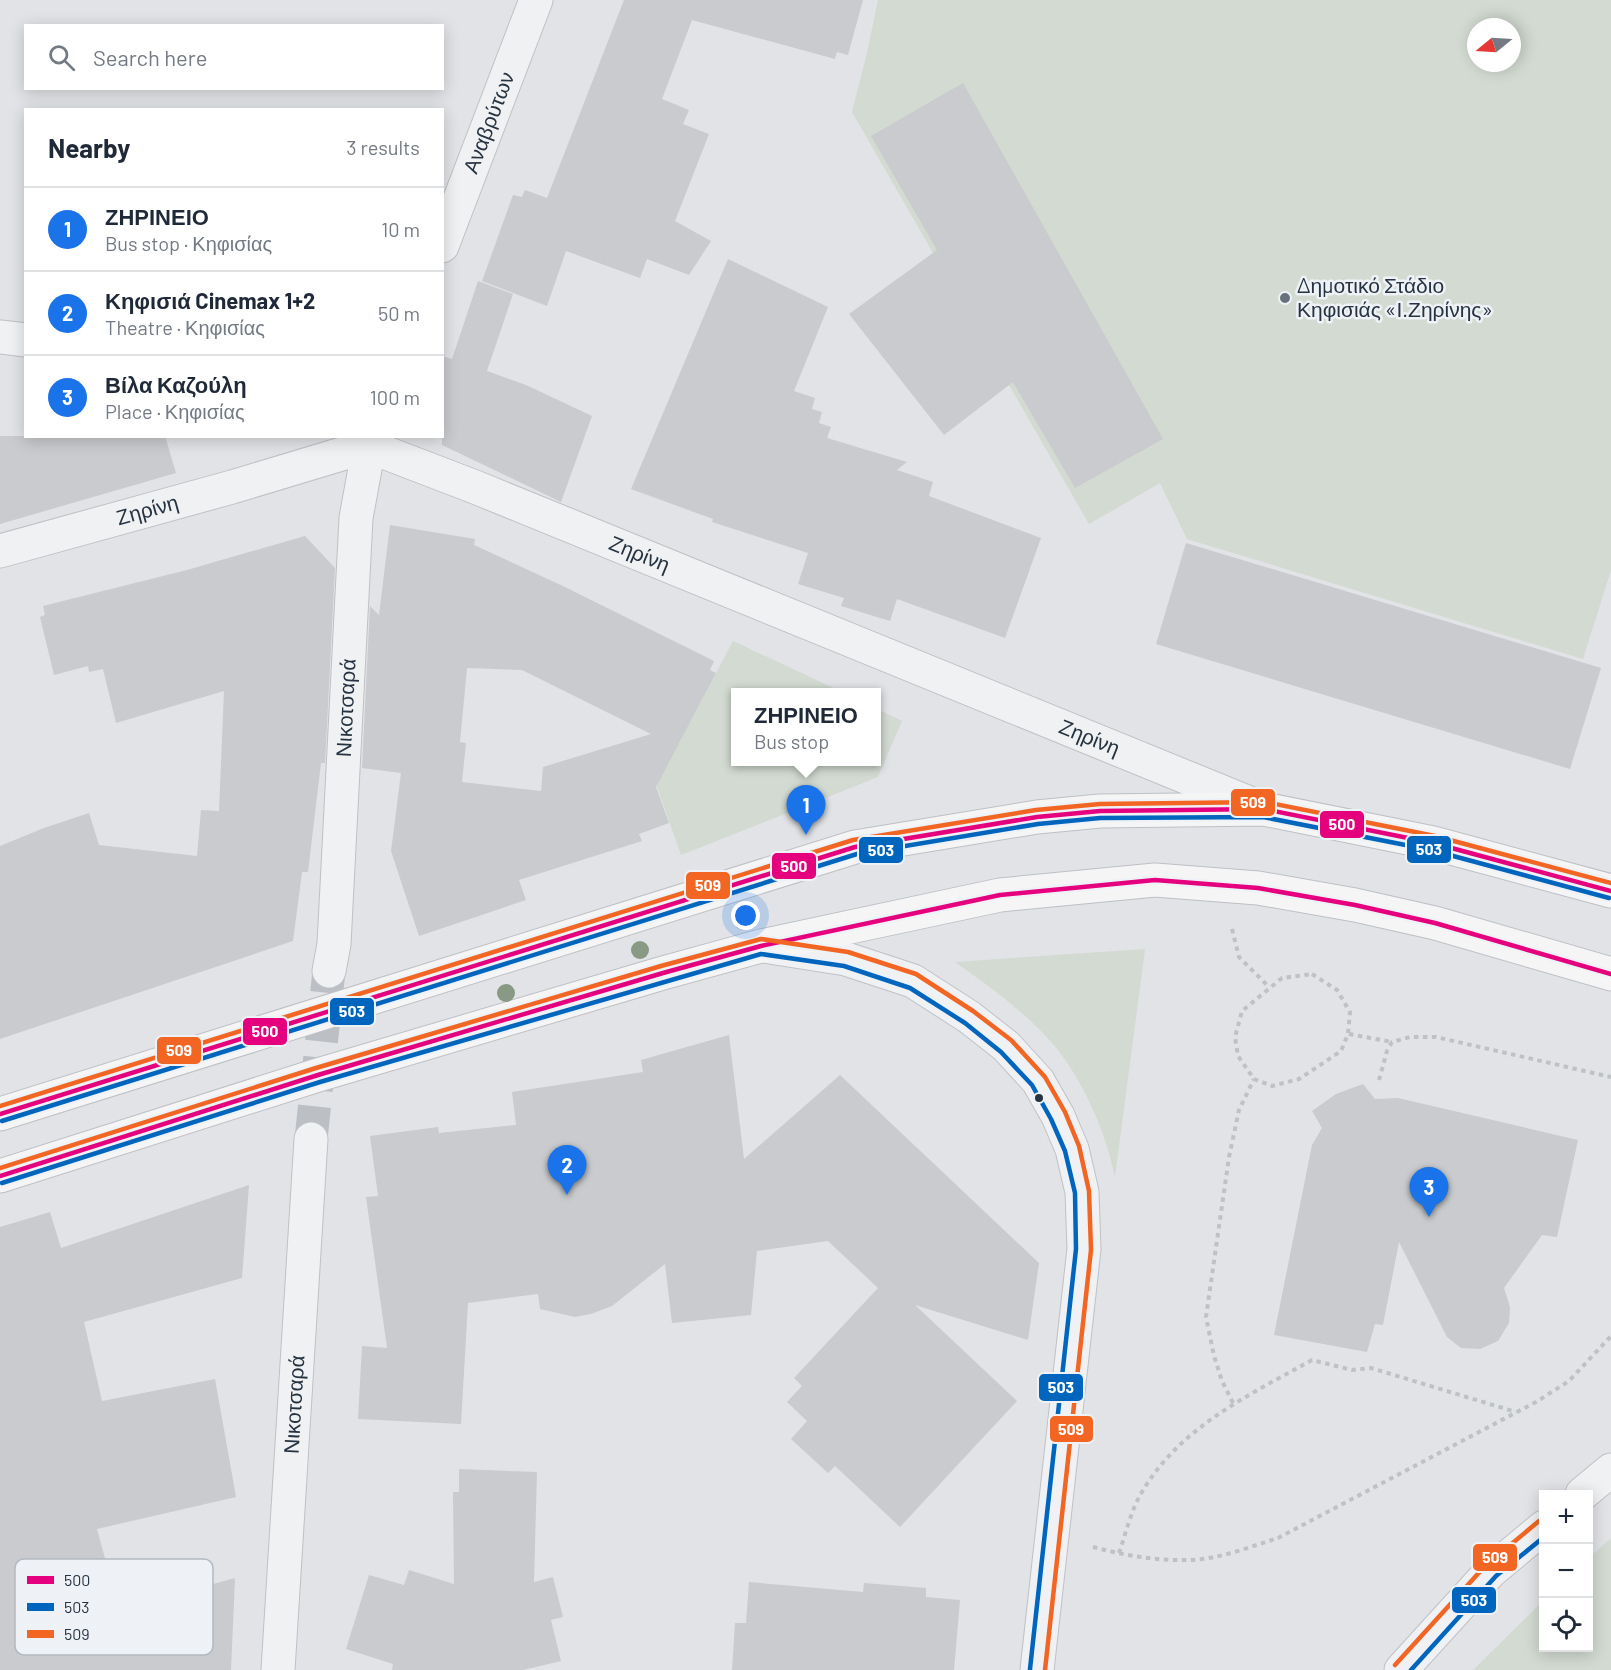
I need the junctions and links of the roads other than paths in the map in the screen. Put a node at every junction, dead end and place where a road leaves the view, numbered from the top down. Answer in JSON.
{"nodes":[{"id":1,"x":536,"y":0,"type":"edge"},
{"id":2,"x":444,"y":241,"type":"edge"},
{"id":3,"x":0,"y":337,"type":"edge"},
{"id":4,"x":24,"y":340,"type":"edge"},
{"id":5,"x":366,"y":440,"type":"edge"},
{"id":6,"x":0,"y":551,"type":"edge"},
{"id":7,"x":1264,"y":809,"type":"junction"},
{"id":8,"x":1611,"y":891,"type":"edge"},
{"id":9,"x":761,"y":946,"type":"junction"},
{"id":10,"x":329,"y":971,"type":"tunnel mouth"},
{"id":11,"x":1611,"y":974,"type":"edge"},
{"id":12,"x":0,"y":1114,"type":"edge"},
{"id":13,"x":311,"y":1139,"type":"tunnel mouth"},
{"id":14,"x":0,"y":1176,"type":"edge"},
{"id":15,"x":1611,"y":1470,"type":"edge"},
{"id":16,"x":1587,"y":1490,"type":"edge"},
{"id":17,"x":1539,"y":1531,"type":"edge"},
{"id":18,"x":278,"y":1670,"type":"edge"},
{"id":19,"x":1037,"y":1670,"type":"edge"},
{"id":20,"x":1401,"y":1670,"type":"edge"}],
"edges":[{"from":1,"to":2,"type":"street","name":"Αναβρύτων"},
{"from":3,"to":4,"type":"street"},
{"from":5,"to":6,"type":"street","name":"Ζηρίνη"},
{"from":5,"to":7,"type":"street","name":"Ζηρίνη"},
{"from":5,"to":10,"type":"street","name":"Νικοτσαρά"},
{"from":7,"to":8,"type":"main road"},
{"from":7,"to":12,"type":"main road"},
{"from":9,"to":11,"type":"main road"},
{"from":9,"to":14,"type":"main road"},
{"from":9,"to":19,"type":"street"},
{"from":13,"to":18,"type":"street","name":"Νικοτσαρά"},
{"from":15,"to":16,"type":"street"},
{"from":17,"to":20,"type":"street"}]}
